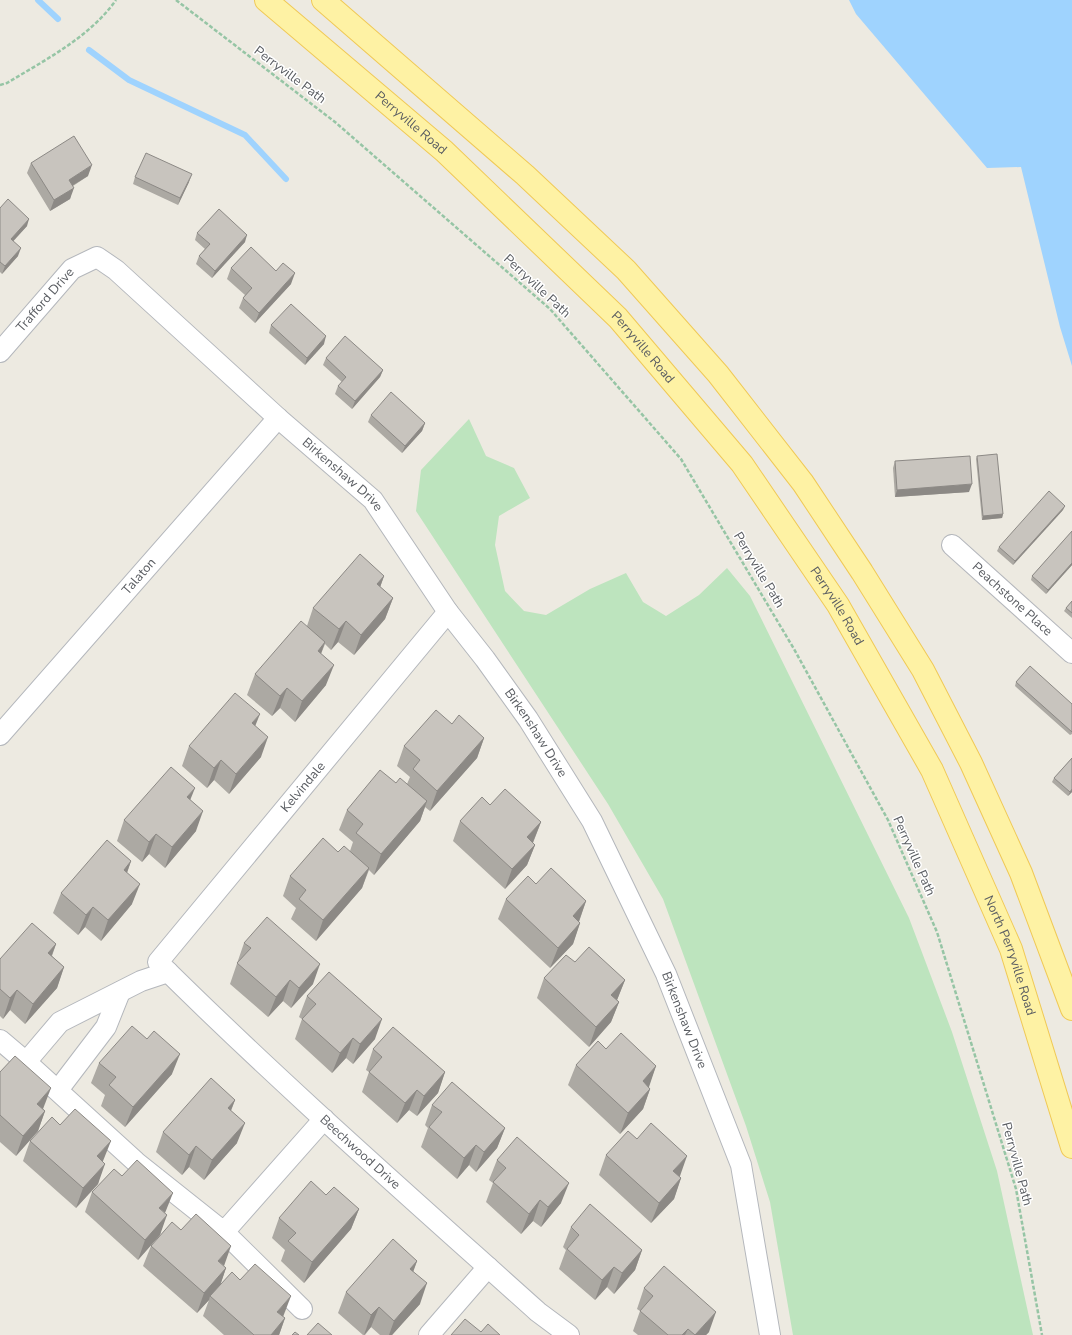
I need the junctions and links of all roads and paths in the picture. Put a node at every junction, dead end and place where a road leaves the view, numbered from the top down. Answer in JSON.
{"nodes":[{"id":1,"x":116,"y":0,"type":"edge"},
{"id":2,"x":176,"y":0,"type":"edge"},
{"id":3,"x":266,"y":0,"type":"edge"},
{"id":4,"x":324,"y":1,"type":"edge"},
{"id":5,"x":0,"y":85,"type":"edge"},
{"id":6,"x":96,"y":257,"type":"joint"},
{"id":7,"x":0,"y":352,"type":"edge"},
{"id":8,"x":278,"y":418,"type":"junction"},
{"id":9,"x":952,"y":545,"type":"dead end"},
{"id":10,"x":448,"y":612,"type":"junction"},
{"id":11,"x":1072,"y":654,"type":"edge"},
{"id":12,"x":0,"y":735,"type":"edge"},
{"id":13,"x":932,"y":770,"type":"joint"},
{"id":14,"x":163,"y":967,"type":"junction"},
{"id":15,"x":120,"y":992,"type":"junction"},
{"id":16,"x":1072,"y":1009,"type":"edge"},
{"id":17,"x":0,"y":1040,"type":"edge"},
{"id":18,"x":26,"y":1062,"type":"junction"},
{"id":19,"x":58,"y":1090,"type":"junction"},
{"id":20,"x":324,"y":1119,"type":"junction"},
{"id":21,"x":1072,"y":1147,"type":"edge"},
{"id":22,"x":224,"y":1232,"type":"junction"},
{"id":23,"x":488,"y":1267,"type":"junction"},
{"id":24,"x":302,"y":1309,"type":"dead end"},
{"id":25,"x":429,"y":1335,"type":"edge"},
{"id":26,"x":569,"y":1335,"type":"edge"},
{"id":27,"x":770,"y":1335,"type":"edge"},
{"id":28,"x":1042,"y":1335,"type":"edge"}],
"edges":[{"from":1,"to":5,"type":"path"},
{"from":2,"to":28,"type":"path","name":"Perryville Path"},
{"from":3,"to":13,"type":"main road","name":"Perryville Road"},
{"from":4,"to":16,"type":"main road"},
{"from":6,"to":7,"type":"street","name":"Trafford Drive"},
{"from":6,"to":8,"type":"street","name":"Birkenshaw Drive"},
{"from":8,"to":10,"type":"street","name":"Birkenshaw Drive"},
{"from":8,"to":12,"type":"street","name":"Talaton"},
{"from":9,"to":11,"type":"street","name":"Peachstone Place"},
{"from":10,"to":14,"type":"street","name":"Kelvindale"},
{"from":10,"to":27,"type":"street","name":"Birkenshaw Drive"},
{"from":13,"to":21,"type":"main road","name":"North Perryville Road"},
{"from":14,"to":15,"type":"street"},
{"from":14,"to":20,"type":"street","name":"Beechwood Drive"},
{"from":15,"to":18,"type":"street"},
{"from":15,"to":19,"type":"street"},
{"from":17,"to":18,"type":"street"},
{"from":18,"to":19,"type":"street"},
{"from":19,"to":22,"type":"street"},
{"from":20,"to":22,"type":"street"},
{"from":20,"to":23,"type":"street","name":"Beechwood Drive"},
{"from":22,"to":24,"type":"street"},
{"from":23,"to":25,"type":"street"},
{"from":23,"to":26,"type":"street","name":"Beechwood Drive"}]}
